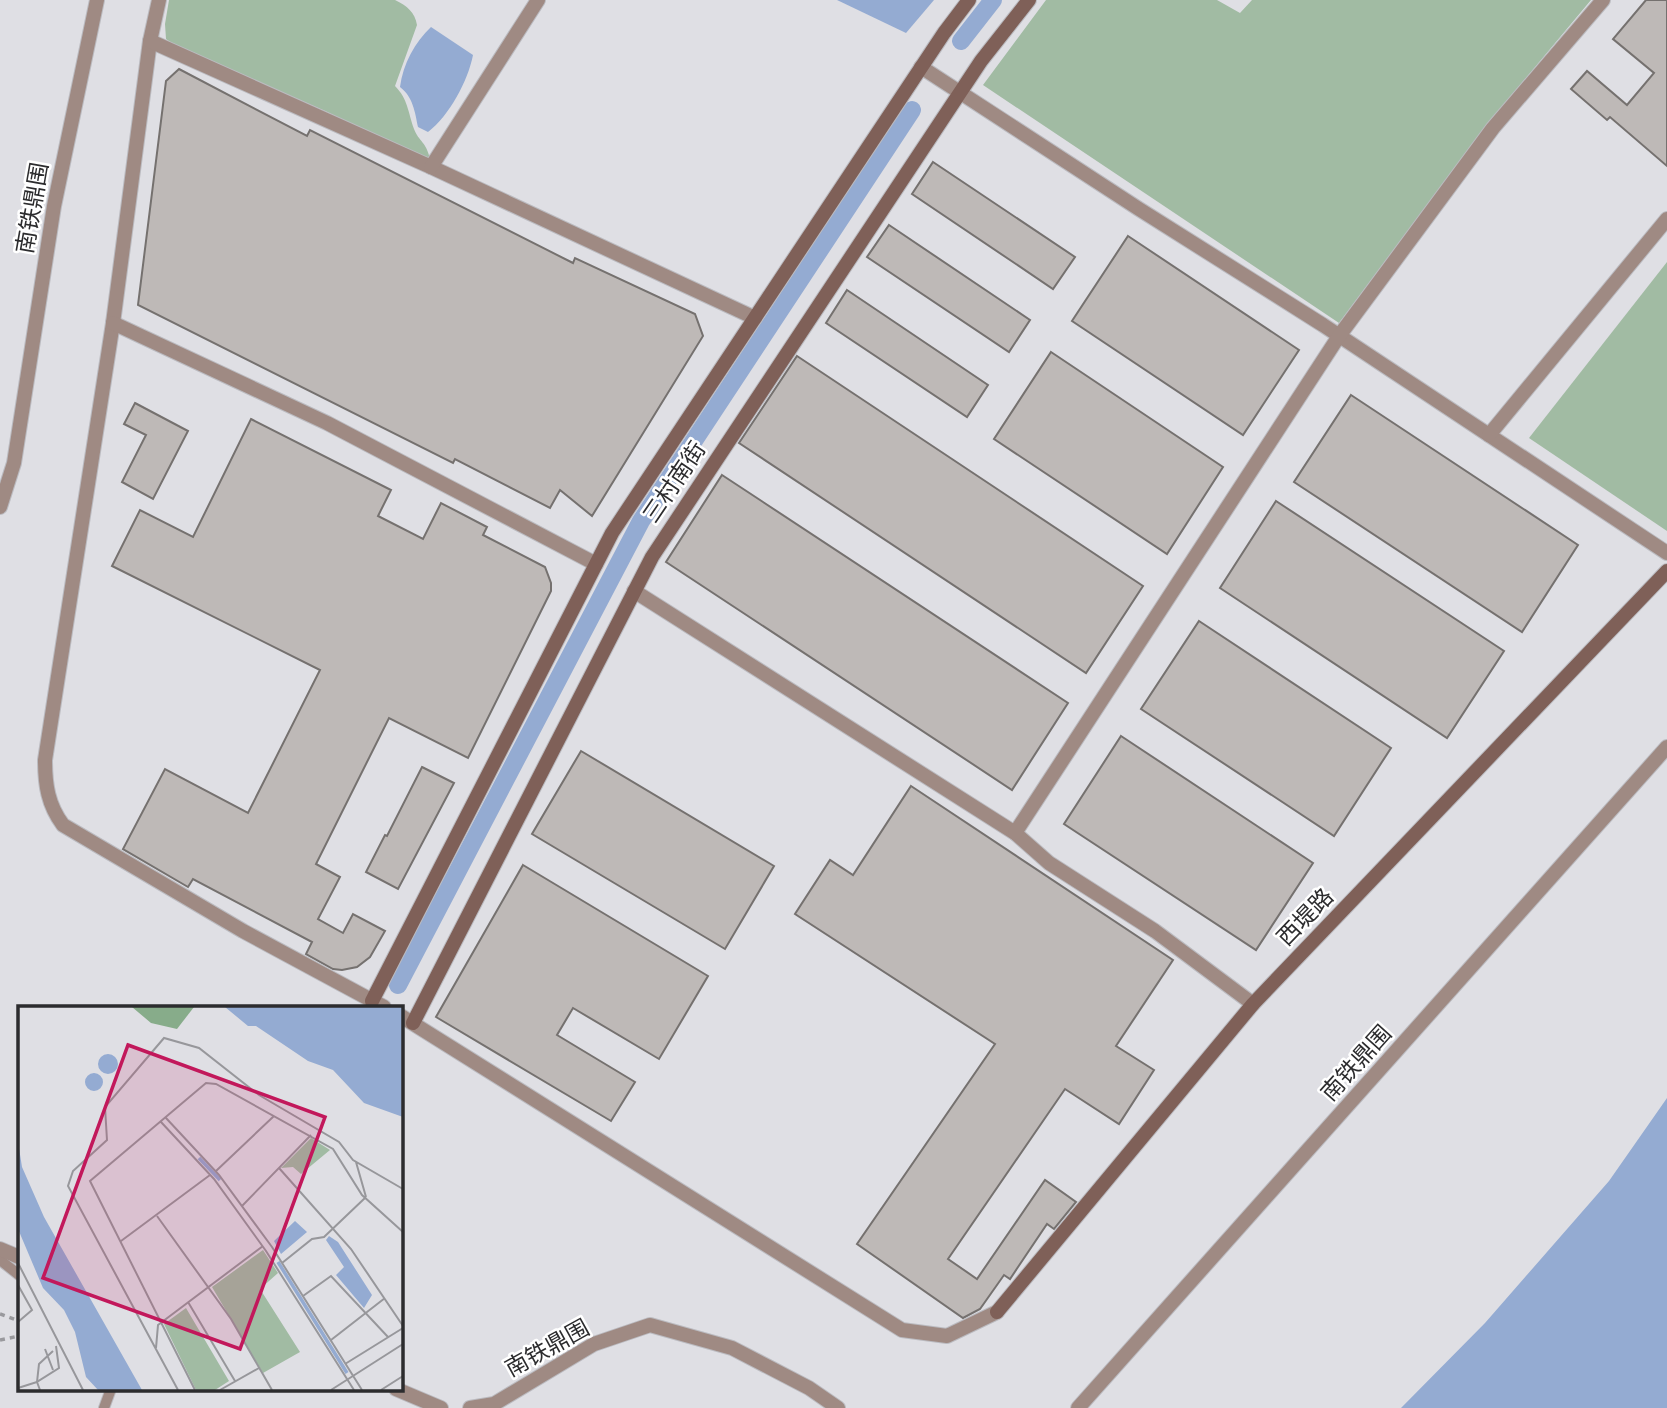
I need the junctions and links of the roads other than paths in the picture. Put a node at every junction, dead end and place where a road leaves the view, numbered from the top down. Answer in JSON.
{"nodes":[{"id":1,"x":97,"y":0,"type":"edge"},
{"id":2,"x":159,"y":0,"type":"edge"},
{"id":3,"x":538,"y":0,"type":"edge"},
{"id":4,"x":970,"y":0,"type":"edge"},
{"id":5,"x":1029,"y":0,"type":"edge"},
{"id":6,"x":1603,"y":0,"type":"edge"},
{"id":7,"x":150,"y":40,"type":"junction"},
{"id":8,"x":921,"y":67,"type":"junction"},
{"id":9,"x":960,"y":93,"type":"junction"},
{"id":10,"x":431,"y":167,"type":"junction"},
{"id":11,"x":1667,"y":219,"type":"edge"},
{"id":12,"x":755,"y":318,"type":"junction"},
{"id":13,"x":113,"y":323,"type":"junction"},
{"id":14,"x":1339,"y":336,"type":"junction"},
{"id":15,"x":1489,"y":435,"type":"junction"},
{"id":16,"x":0,"y":507,"type":"edge"},
{"id":17,"x":1667,"y":552,"type":"edge"},
{"id":18,"x":596,"y":564,"type":"junction"},
{"id":19,"x":1667,"y":571,"type":"edge"},
{"id":20,"x":634,"y":591,"type":"junction"},
{"id":21,"x":1667,"y":747,"type":"edge"},
{"id":22,"x":1015,"y":833,"type":"junction"},
{"id":23,"x":378,"y":1004,"type":"edge"},
{"id":24,"x":1254,"y":1004,"type":"junction"},
{"id":25,"x":407,"y":1019,"type":"edge"},
{"id":26,"x":0,"y":1249,"type":"edge"},
{"id":27,"x":18,"y":1257,"type":"edge"},
{"id":28,"x":0,"y":1260,"type":"edge"},
{"id":29,"x":18,"y":1274,"type":"edge"},
{"id":30,"x":111,"y":1390,"type":"edge"},
{"id":31,"x":399,"y":1390,"type":"edge"},
{"id":32,"x":104,"y":1408,"type":"edge"},
{"id":33,"x":441,"y":1408,"type":"edge"},
{"id":34,"x":470,"y":1408,"type":"edge"},
{"id":35,"x":838,"y":1408,"type":"edge"},
{"id":36,"x":1078,"y":1408,"type":"edge"}],
"edges":[{"from":1,"to":16,"type":"street","name":"南铁鼎围"},
{"from":2,"to":7,"type":"street"},
{"from":3,"to":10,"type":"street"},
{"from":4,"to":8,"type":"street","name":"三村南街"},
{"from":5,"to":9,"type":"street","name":"三村南街"},
{"from":6,"to":14,"type":"street"},
{"from":7,"to":10,"type":"street"},
{"from":7,"to":13,"type":"street"},
{"from":8,"to":9,"type":"street"},
{"from":8,"to":12,"type":"street","name":"三村南街"},
{"from":9,"to":14,"type":"street"},
{"from":9,"to":20,"type":"street","name":"三村南街"},
{"from":10,"to":12,"type":"street"},
{"from":11,"to":15,"type":"street"},
{"from":12,"to":18,"type":"street","name":"三村南街"},
{"from":13,"to":18,"type":"street"},
{"from":13,"to":23,"type":"street"},
{"from":14,"to":15,"type":"street"},
{"from":14,"to":22,"type":"street"},
{"from":15,"to":17,"type":"street"},
{"from":18,"to":23,"type":"street","name":"三村南街"},
{"from":19,"to":24,"type":"street","name":"西堤路"},
{"from":20,"to":22,"type":"street"},
{"from":20,"to":25,"type":"street","name":"三村南街"},
{"from":21,"to":36,"type":"street","name":"南铁鼎围"},
{"from":22,"to":24,"type":"street"},
{"from":24,"to":25,"type":"street","name":"西堤路"},
{"from":26,"to":27,"type":"street"},
{"from":28,"to":29,"type":"lane"},
{"from":30,"to":32,"type":"lane"},
{"from":31,"to":33,"type":"street"},
{"from":34,"to":35,"type":"street","name":"南铁鼎围"}]}
